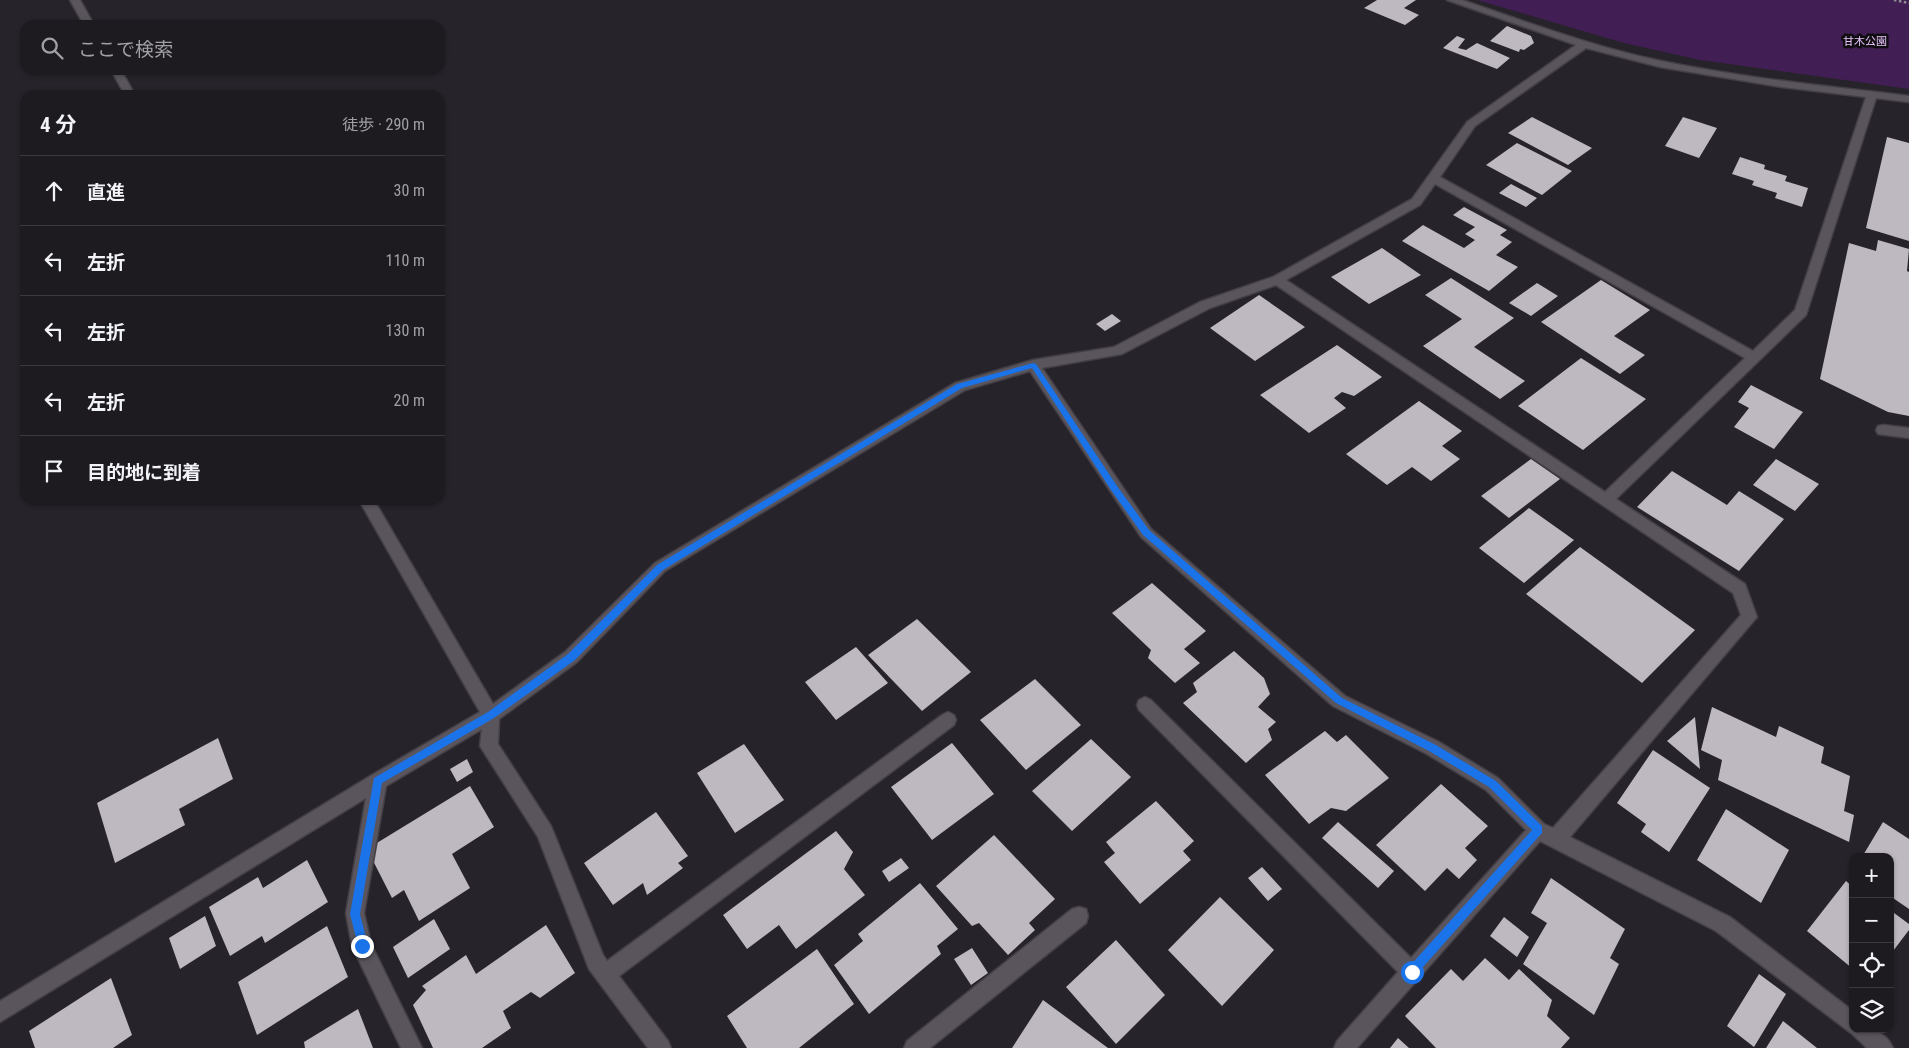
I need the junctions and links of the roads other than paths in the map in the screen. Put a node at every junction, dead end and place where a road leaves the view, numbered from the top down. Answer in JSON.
{"nodes":[{"id":1,"x":75,"y":0,"type":"edge"},
{"id":2,"x":1452,"y":0,"type":"edge"},
{"id":3,"x":86,"y":20,"type":"edge"},
{"id":4,"x":1584,"y":44,"type":"junction"},
{"id":5,"x":119,"y":75,"type":"edge"},
{"id":6,"x":127,"y":90,"type":"edge"},
{"id":7,"x":1872,"y":94,"type":"junction"},
{"id":8,"x":1909,"y":99,"type":"edge"},
{"id":9,"x":1433,"y":178,"type":"junction"},
{"id":10,"x":1277,"y":280,"type":"junction"},
{"id":11,"x":1755,"y":358,"type":"junction"},
{"id":12,"x":1033,"y":365,"type":"junction"},
{"id":13,"x":1883,"y":430,"type":"dead end"},
{"id":14,"x":1909,"y":433,"type":"edge"},
{"id":15,"x":1606,"y":500,"type":"junction"},
{"id":16,"x":369,"y":505,"type":"edge"},
{"id":17,"x":1145,"y":705,"type":"dead end"},
{"id":18,"x":491,"y":715,"type":"junction"},
{"id":19,"x":948,"y":720,"type":"dead end"},
{"id":20,"x":378,"y":781,"type":"junction"},
{"id":21,"x":1538,"y":830,"type":"junction"},
{"id":22,"x":1556,"y":839,"type":"junction"},
{"id":23,"x":1079,"y":916,"type":"dead end"},
{"id":24,"x":1412,"y":972,"type":"junction"},
{"id":25,"x":605,"y":974,"type":"junction"},
{"id":26,"x":0,"y":1012,"type":"edge"},
{"id":27,"x":1849,"y":1021,"type":"edge"},
{"id":28,"x":1864,"y":1033,"type":"edge"},
{"id":29,"x":412,"y":1048,"type":"edge"},
{"id":30,"x":661,"y":1048,"type":"edge"},
{"id":31,"x":914,"y":1048,"type":"edge"},
{"id":32,"x":1344,"y":1048,"type":"edge"},
{"id":33,"x":1883,"y":1048,"type":"edge"}],
"edges":[{"from":1,"to":3,"type":"street"},
{"from":2,"to":4,"type":"street"},
{"from":4,"to":7,"type":"street"},
{"from":4,"to":9,"type":"street"},
{"from":5,"to":6,"type":"street"},
{"from":7,"to":8,"type":"street"},
{"from":7,"to":11,"type":"street"},
{"from":9,"to":10,"type":"street"},
{"from":9,"to":11,"type":"street"},
{"from":10,"to":12,"type":"street"},
{"from":10,"to":15,"type":"street"},
{"from":11,"to":15,"type":"street"},
{"from":12,"to":18,"type":"street"},
{"from":12,"to":21,"type":"street"},
{"from":13,"to":14,"type":"street"},
{"from":15,"to":22,"type":"street"},
{"from":16,"to":18,"type":"street"},
{"from":17,"to":24,"type":"street"},
{"from":18,"to":20,"type":"street"},
{"from":18,"to":25,"type":"street"},
{"from":19,"to":25,"type":"street"},
{"from":20,"to":26,"type":"street"},
{"from":20,"to":29,"type":"street"},
{"from":21,"to":22,"type":"street"},
{"from":21,"to":24,"type":"street"},
{"from":22,"to":27,"type":"street"},
{"from":23,"to":31,"type":"street"},
{"from":24,"to":32,"type":"street"},
{"from":25,"to":30,"type":"street"},
{"from":28,"to":33,"type":"street"}]}
